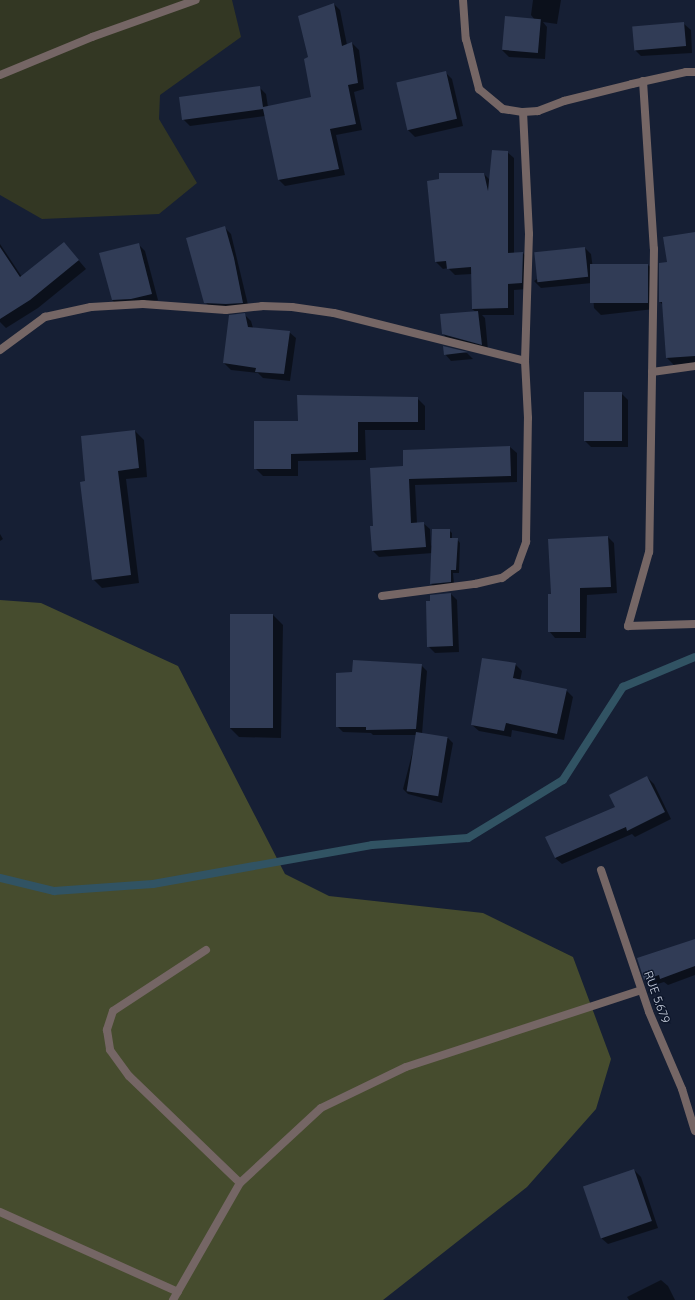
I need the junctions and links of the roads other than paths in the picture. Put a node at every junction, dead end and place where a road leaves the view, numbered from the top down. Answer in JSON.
{"nodes":[{"id":1,"x":196,"y":0,"type":"edge"},
{"id":2,"x":463,"y":0,"type":"edge"},
{"id":3,"x":695,"y":72,"type":"edge"},
{"id":4,"x":0,"y":75,"type":"edge"},
{"id":5,"x":643,"y":81,"type":"junction"},
{"id":6,"x":523,"y":112,"type":"junction"},
{"id":7,"x":0,"y":350,"type":"edge"},
{"id":8,"x":525,"y":361,"type":"junction"},
{"id":9,"x":695,"y":366,"type":"edge"},
{"id":10,"x":652,"y":372,"type":"junction"},
{"id":11,"x":382,"y":596,"type":"dead end"},
{"id":12,"x":695,"y":624,"type":"edge"},
{"id":13,"x":601,"y":870,"type":"dead end"},
{"id":14,"x":206,"y":950,"type":"dead end"},
{"id":15,"x":641,"y":990,"type":"junction"},
{"id":16,"x":695,"y":1131,"type":"edge"},
{"id":17,"x":240,"y":1183,"type":"junction"},
{"id":18,"x":0,"y":1212,"type":"edge"},
{"id":19,"x":178,"y":1292,"type":"junction"},
{"id":20,"x":174,"y":1300,"type":"edge"}],
"edges":[{"from":1,"to":4,"type":"street"},
{"from":2,"to":6,"type":"street"},
{"from":3,"to":5,"type":"street"},
{"from":5,"to":6,"type":"street"},
{"from":5,"to":10,"type":"street"},
{"from":6,"to":8,"type":"street"},
{"from":7,"to":8,"type":"street"},
{"from":8,"to":11,"type":"street"},
{"from":9,"to":10,"type":"street"},
{"from":10,"to":12,"type":"street"},
{"from":13,"to":15,"type":"street","name":"RUE 5.679"},
{"from":14,"to":17,"type":"street"},
{"from":15,"to":16,"type":"street","name":"RUE 5.679"},
{"from":15,"to":17,"type":"street"},
{"from":17,"to":19,"type":"street"},
{"from":18,"to":19,"type":"street"},
{"from":19,"to":20,"type":"street"}]}
